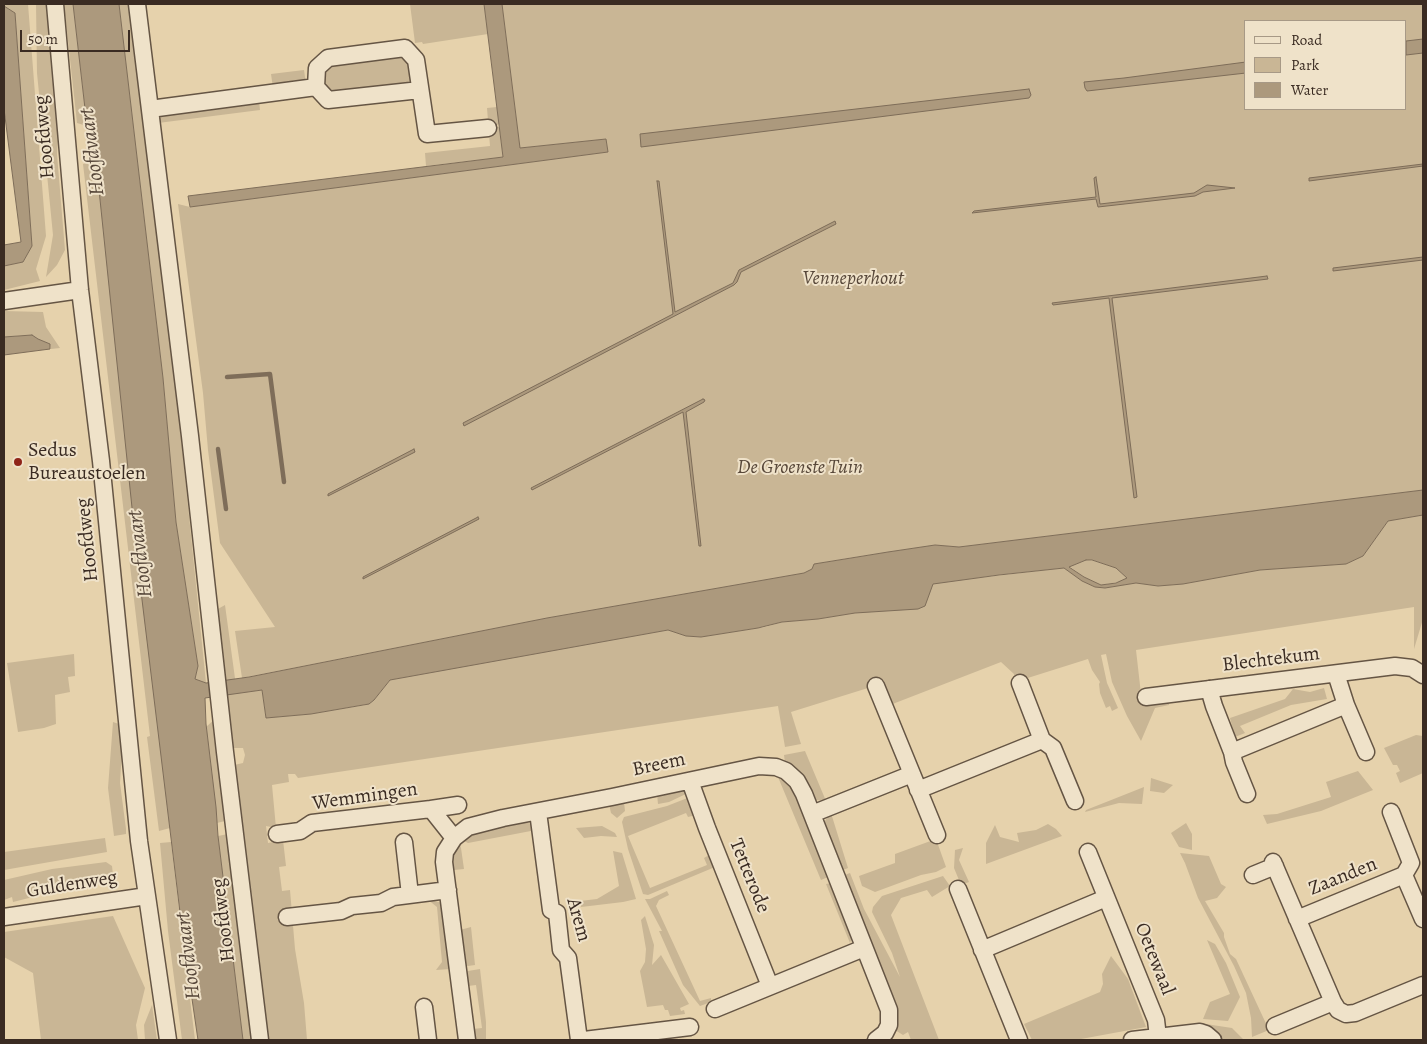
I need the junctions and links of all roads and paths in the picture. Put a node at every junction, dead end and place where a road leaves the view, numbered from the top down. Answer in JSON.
{"nodes":[{"id":1,"x":55,"y":4,"type":"edge"},
{"id":2,"x":138,"y":4,"type":"edge"},
{"id":3,"x":316,"y":87,"type":"junction"},
{"id":4,"x":420,"y":90,"type":"junction"},
{"id":5,"x":150,"y":109,"type":"junction"},
{"id":6,"x":488,"y":128,"type":"dead end"},
{"id":7,"x":80,"y":290,"type":"junction"},
{"id":8,"x":4,"y":301,"type":"edge"},
{"id":9,"x":1338,"y":673,"type":"junction"},
{"id":10,"x":1423,"y":675,"type":"edge"},
{"id":11,"x":1020,"y":683,"type":"dead end"},
{"id":12,"x":876,"y":686,"type":"dead end"},
{"id":13,"x":1209,"y":689,"type":"junction"},
{"id":14,"x":1146,"y":697,"type":"dead end"},
{"id":15,"x":1346,"y":705,"type":"junction"},
{"id":16,"x":1042,"y":740,"type":"junction"},
{"id":17,"x":1232,"y":752,"type":"junction"},
{"id":18,"x":1366,"y":752,"type":"dead end"},
{"id":19,"x":912,"y":774,"type":"junction"},
{"id":20,"x":690,"y":781,"type":"junction"},
{"id":21,"x":918,"y":790,"type":"junction"},
{"id":22,"x":1247,"y":794,"type":"dead end"},
{"id":23,"x":1075,"y":801,"type":"dead end"},
{"id":24,"x":458,"y":805,"type":"dead end"},
{"id":25,"x":430,"y":809,"type":"junction"},
{"id":26,"x":538,"y":812,"type":"junction"},
{"id":27,"x":1391,"y":812,"type":"dead end"},
{"id":28,"x":812,"y":814,"type":"junction"},
{"id":29,"x":277,"y":834,"type":"dead end"},
{"id":30,"x":937,"y":835,"type":"dead end"},
{"id":31,"x":454,"y":838,"type":"junction"},
{"id":32,"x":404,"y":842,"type":"dead end"},
{"id":33,"x":1088,"y":852,"type":"dead end"},
{"id":34,"x":1252,"y":875,"type":"dead end"},
{"id":35,"x":1404,"y":875,"type":"junction"},
{"id":36,"x":958,"y":889,"type":"dead end"},
{"id":37,"x":448,"y":890,"type":"junction"},
{"id":38,"x":147,"y":896,"type":"junction"},
{"id":39,"x":410,"y":896,"type":"junction"},
{"id":40,"x":1106,"y":898,"type":"junction"},
{"id":41,"x":4,"y":917,"type":"edge"},
{"id":42,"x":287,"y":917,"type":"dead end"},
{"id":43,"x":1297,"y":919,"type":"junction"},
{"id":44,"x":1423,"y":919,"type":"edge"},
{"id":45,"x":864,"y":948,"type":"junction"},
{"id":46,"x":982,"y":950,"type":"junction"},
{"id":47,"x":1423,"y":985,"type":"edge"},
{"id":48,"x":770,"y":986,"type":"junction"},
{"id":49,"x":1333,"y":1002,"type":"junction"},
{"id":50,"x":424,"y":1007,"type":"dead end"},
{"id":51,"x":714,"y":1009,"type":"dead end"},
{"id":52,"x":1275,"y":1026,"type":"dead end"},
{"id":53,"x":690,"y":1027,"type":"dead end"},
{"id":54,"x":1158,"y":1037,"type":"junction"},
{"id":55,"x":168,"y":1040,"type":"edge"},
{"id":56,"x":260,"y":1040,"type":"edge"},
{"id":57,"x":428,"y":1040,"type":"edge"},
{"id":58,"x":467,"y":1040,"type":"edge"},
{"id":59,"x":579,"y":1040,"type":"edge"},
{"id":60,"x":584,"y":1040,"type":"edge"},
{"id":61,"x":876,"y":1040,"type":"edge"},
{"id":62,"x":1019,"y":1040,"type":"edge"},
{"id":63,"x":1132,"y":1040,"type":"edge"},
{"id":64,"x":1213,"y":1040,"type":"edge"}],
"edges":[{"from":1,"to":7,"type":"street","name":"Hoofdweg"},
{"from":2,"to":5,"type":"street","name":"Hoofdweg"},
{"from":3,"to":4,"type":"street"},
{"from":3,"to":4,"type":"street"},
{"from":3,"to":5,"type":"street"},
{"from":4,"to":6,"type":"street"},
{"from":5,"to":56,"type":"street","name":"Hoofdweg"},
{"from":7,"to":8,"type":"street"},
{"from":7,"to":38,"type":"street","name":"Hoofdweg"},
{"from":9,"to":10,"type":"street","name":"Blechtekum"},
{"from":9,"to":13,"type":"street","name":"Blechtekum"},
{"from":9,"to":15,"type":"street","name":"Blechtekum"},
{"from":11,"to":16,"type":"street"},
{"from":12,"to":19,"type":"street"},
{"from":13,"to":14,"type":"street","name":"Blechtekum"},
{"from":13,"to":17,"type":"street","name":"Blechtekum"},
{"from":15,"to":17,"type":"street"},
{"from":15,"to":18,"type":"street","name":"Blechtekum"},
{"from":16,"to":21,"type":"street"},
{"from":16,"to":23,"type":"street"},
{"from":17,"to":22,"type":"street","name":"Blechtekum"},
{"from":19,"to":21,"type":"street"},
{"from":19,"to":28,"type":"street"},
{"from":20,"to":26,"type":"street","name":"Breem"},
{"from":20,"to":28,"type":"street","name":"Breem"},
{"from":20,"to":48,"type":"street","name":"Tetterode"},
{"from":21,"to":30,"type":"street"},
{"from":24,"to":25,"type":"street","name":"Wemmingen"},
{"from":25,"to":29,"type":"street","name":"Wemmingen"},
{"from":25,"to":31,"type":"street","name":"Wemmingen"},
{"from":26,"to":31,"type":"street","name":"Breem"},
{"from":26,"to":59,"type":"street","name":"Arem"},
{"from":27,"to":35,"type":"street","name":"Zaanden"},
{"from":28,"to":45,"type":"street","name":"Breem"},
{"from":31,"to":37,"type":"street"},
{"from":32,"to":39,"type":"street"},
{"from":33,"to":40,"type":"street","name":"Oetewaal"},
{"from":34,"to":43,"type":"street","name":"Zaanden"},
{"from":35,"to":43,"type":"street","name":"Zaanden"},
{"from":35,"to":44,"type":"street","name":"Zaanden"},
{"from":36,"to":46,"type":"street"},
{"from":37,"to":39,"type":"street"},
{"from":37,"to":58,"type":"street"},
{"from":38,"to":41,"type":"street","name":"Guldenweg"},
{"from":38,"to":55,"type":"street","name":"Hoofdweg"},
{"from":39,"to":42,"type":"street"},
{"from":40,"to":46,"type":"street"},
{"from":40,"to":54,"type":"street","name":"Oetewaal"},
{"from":43,"to":49,"type":"street","name":"Zaanden"},
{"from":45,"to":48,"type":"street"},
{"from":45,"to":61,"type":"street","name":"Breem"},
{"from":46,"to":62,"type":"street"},
{"from":47,"to":49,"type":"street"},
{"from":48,"to":51,"type":"street"},
{"from":49,"to":52,"type":"street"},
{"from":50,"to":57,"type":"street"},
{"from":53,"to":60,"type":"street"},
{"from":54,"to":63,"type":"street"},
{"from":54,"to":64,"type":"street"}]}
